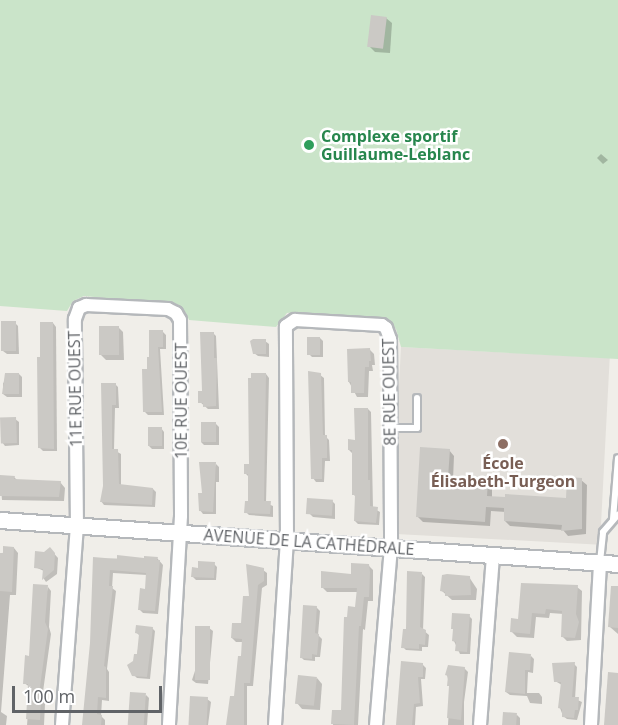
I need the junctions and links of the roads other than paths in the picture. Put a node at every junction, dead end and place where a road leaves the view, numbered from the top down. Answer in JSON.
{"nodes":[{"id":1,"x":133,"y":307,"type":"joint"},
{"id":2,"x":417,"y":398,"type":"dead end"},
{"id":3,"x":390,"y":428,"type":"junction"},
{"id":4,"x":618,"y":458,"type":"edge"},
{"id":5,"x":615,"y":517,"type":"edge"},
{"id":6,"x":0,"y":520,"type":"edge"},
{"id":7,"x":77,"y":527,"type":"junction"},
{"id":8,"x":180,"y":534,"type":"junction"},
{"id":9,"x":287,"y":539,"type":"junction"},
{"id":10,"x":391,"y":547,"type":"junction"},
{"id":11,"x":493,"y":555,"type":"junction"},
{"id":12,"x":600,"y":562,"type":"junction"},
{"id":13,"x":618,"y":564,"type":"edge"},
{"id":14,"x":62,"y":725,"type":"edge"},
{"id":15,"x":169,"y":725,"type":"edge"},
{"id":16,"x":275,"y":725,"type":"edge"},
{"id":17,"x":376,"y":725,"type":"edge"},
{"id":18,"x":480,"y":725,"type":"edge"},
{"id":19,"x":591,"y":725,"type":"edge"}],
"edges":[{"from":1,"to":7,"type":"street","name":"11E RUE OUEST"},
{"from":1,"to":8,"type":"street","name":"10E RUE OUEST"},
{"from":2,"to":3,"type":"lane"},
{"from":3,"to":9,"type":"street","name":"8E RUE OUEST"},
{"from":3,"to":10,"type":"street","name":"8E RUE OUEST"},
{"from":4,"to":5,"type":"lane"},
{"from":5,"to":12,"type":"lane"},
{"from":6,"to":7,"type":"street","name":"AVENUE DE LA CATHÉDRALE"},
{"from":7,"to":8,"type":"street","name":"AVENUE DE LA CATHÉDRALE"},
{"from":7,"to":14,"type":"street"},
{"from":8,"to":9,"type":"street","name":"AVENUE DE LA CATHÉDRALE"},
{"from":8,"to":15,"type":"street","name":"10E RUE OUEST"},
{"from":9,"to":10,"type":"street","name":"AVENUE DE LA CATHÉDRALE"},
{"from":9,"to":16,"type":"street"},
{"from":10,"to":11,"type":"street","name":"AVENUE DE LA CATHÉDRALE"},
{"from":10,"to":17,"type":"street","name":"8E RUE OUEST"},
{"from":11,"to":12,"type":"street","name":"AVENUE DE LA CATHÉDRALE"},
{"from":11,"to":18,"type":"street"},
{"from":12,"to":13,"type":"street","name":"AVENUE DE LA CATHÉDRALE"},
{"from":12,"to":19,"type":"street"}]}
